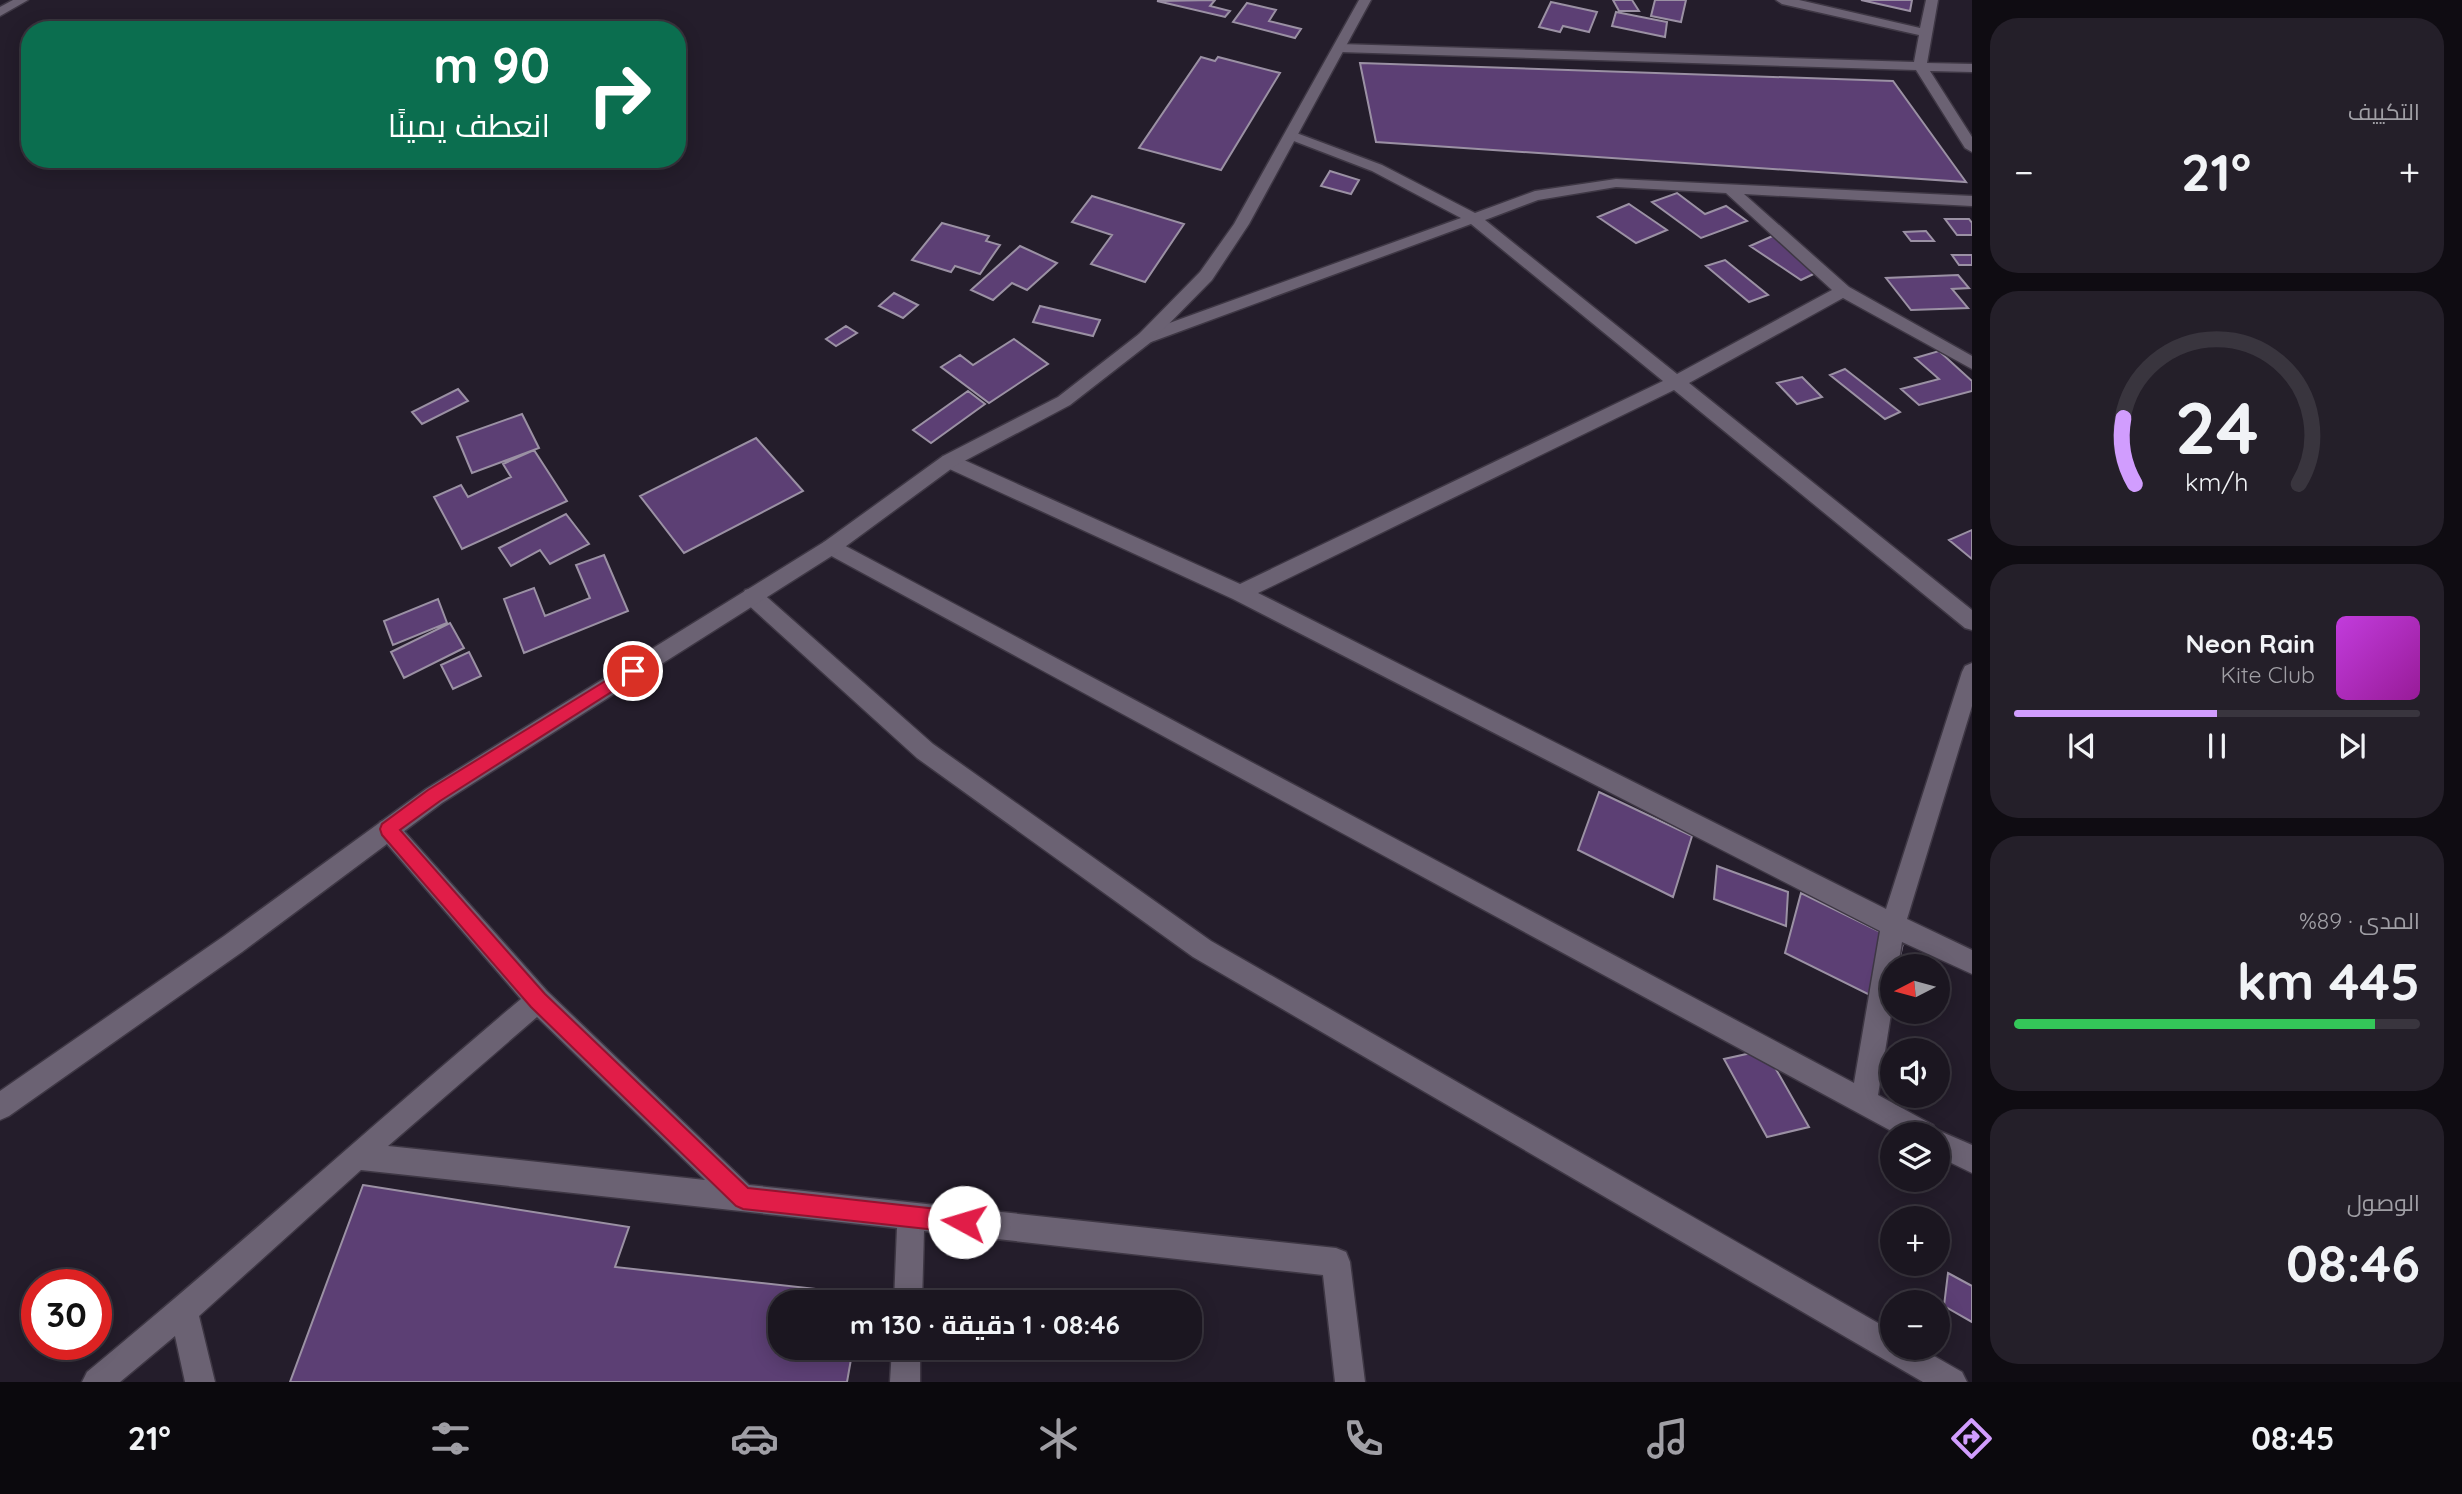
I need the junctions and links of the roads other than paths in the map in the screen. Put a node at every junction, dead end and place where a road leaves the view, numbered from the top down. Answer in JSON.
{"nodes":[{"id":1,"x":22,"y":0,"type":"edge"},
{"id":2,"x":1365,"y":0,"type":"edge"},
{"id":3,"x":1782,"y":0,"type":"edge"},
{"id":4,"x":1932,"y":0,"type":"edge"},
{"id":5,"x":0,"y":12,"type":"edge"},
{"id":6,"x":1926,"y":33,"type":"junction"},
{"id":7,"x":1340,"y":48,"type":"junction"},
{"id":8,"x":1920,"y":66,"type":"junction"},
{"id":9,"x":1972,"y":68,"type":"edge"},
{"id":10,"x":1291,"y":135,"type":"junction"},
{"id":11,"x":1972,"y":148,"type":"edge"},
{"id":12,"x":1730,"y":189,"type":"junction"},
{"id":13,"x":1972,"y":201,"type":"edge"},
{"id":14,"x":1473,"y":218,"type":"junction"},
{"id":15,"x":1843,"y":290,"type":"junction"},
{"id":16,"x":1145,"y":338,"type":"junction"},
{"id":17,"x":1972,"y":363,"type":"edge"},
{"id":18,"x":1677,"y":382,"type":"junction"},
{"id":19,"x":949,"y":461,"type":"junction"},
{"id":20,"x":831,"y":547,"type":"junction"},
{"id":21,"x":1240,"y":593,"type":"junction"},
{"id":22,"x":752,"y":596,"type":"junction"},
{"id":23,"x":1967,"y":612,"type":"edge"},
{"id":24,"x":1972,"y":672,"type":"edge"},
{"id":25,"x":388,"y":829,"type":"junction"},
{"id":26,"x":1893,"y":925,"type":"junction"},
{"id":27,"x":1972,"y":962,"type":"edge"},
{"id":28,"x":538,"y":1000,"type":"junction"},
{"id":29,"x":1864,"y":1102,"type":"junction"},
{"id":30,"x":0,"y":1107,"type":"edge"},
{"id":31,"x":1902,"y":1122,"type":"edge"},
{"id":32,"x":1950,"y":1148,"type":"edge"},
{"id":33,"x":356,"y":1156,"type":"junction"},
{"id":34,"x":1972,"y":1160,"type":"edge"},
{"id":35,"x":743,"y":1198,"type":"junction"},
{"id":36,"x":911,"y":1217,"type":"junction"},
{"id":37,"x":908,"y":1290,"type":"edge"},
{"id":38,"x":183,"y":1311,"type":"junction"},
{"id":39,"x":1880,"y":1340,"type":"edge"},
{"id":40,"x":906,"y":1360,"type":"edge"},
{"id":41,"x":1914,"y":1360,"type":"edge"},
{"id":42,"x":97,"y":1382,"type":"edge"},
{"id":43,"x":201,"y":1382,"type":"edge"},
{"id":44,"x":905,"y":1382,"type":"edge"},
{"id":45,"x":1350,"y":1382,"type":"edge"},
{"id":46,"x":1952,"y":1382,"type":"edge"}],
"edges":[{"from":1,"to":5,"type":"street"},
{"from":2,"to":7,"type":"street"},
{"from":3,"to":6,"type":"street"},
{"from":4,"to":6,"type":"street"},
{"from":6,"to":8,"type":"street"},
{"from":7,"to":8,"type":"street"},
{"from":7,"to":10,"type":"street"},
{"from":8,"to":9,"type":"street"},
{"from":8,"to":11,"type":"street"},
{"from":10,"to":14,"type":"street"},
{"from":10,"to":16,"type":"street"},
{"from":12,"to":13,"type":"street"},
{"from":12,"to":14,"type":"street"},
{"from":12,"to":15,"type":"street"},
{"from":14,"to":16,"type":"street"},
{"from":14,"to":18,"type":"street"},
{"from":15,"to":17,"type":"street"},
{"from":15,"to":18,"type":"street"},
{"from":16,"to":19,"type":"street"},
{"from":18,"to":21,"type":"street"},
{"from":18,"to":23,"type":"street"},
{"from":19,"to":20,"type":"street"},
{"from":19,"to":21,"type":"street"},
{"from":20,"to":22,"type":"street"},
{"from":20,"to":29,"type":"street"},
{"from":21,"to":26,"type":"street"},
{"from":22,"to":25,"type":"street"},
{"from":22,"to":39,"type":"street"},
{"from":24,"to":26,"type":"street"},
{"from":25,"to":28,"type":"street"},
{"from":25,"to":30,"type":"street"},
{"from":26,"to":27,"type":"street"},
{"from":26,"to":29,"type":"street"},
{"from":28,"to":33,"type":"street"},
{"from":28,"to":35,"type":"street"},
{"from":29,"to":31,"type":"street"},
{"from":32,"to":34,"type":"street"},
{"from":33,"to":35,"type":"street"},
{"from":33,"to":38,"type":"street"},
{"from":35,"to":36,"type":"street"},
{"from":36,"to":37,"type":"street"},
{"from":36,"to":45,"type":"street"},
{"from":38,"to":42,"type":"street"},
{"from":38,"to":43,"type":"street"},
{"from":40,"to":44,"type":"street"},
{"from":41,"to":46,"type":"street"}]}
